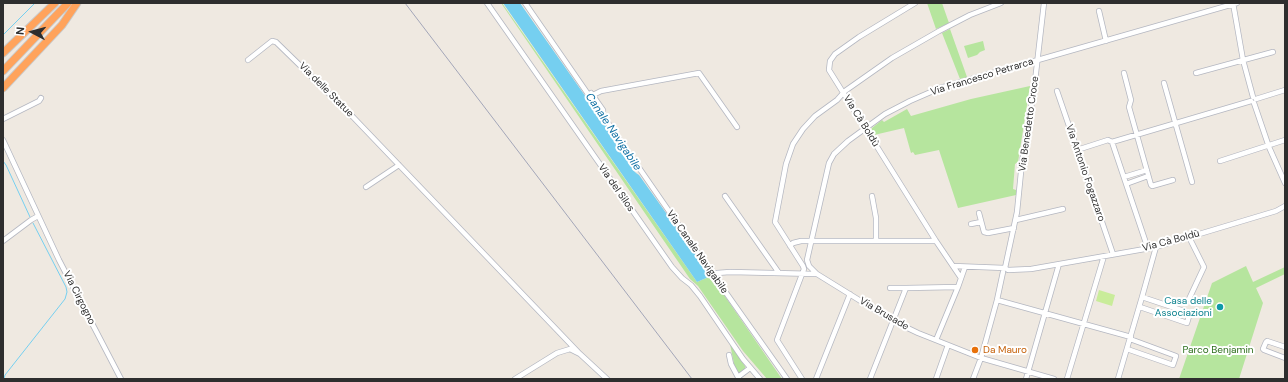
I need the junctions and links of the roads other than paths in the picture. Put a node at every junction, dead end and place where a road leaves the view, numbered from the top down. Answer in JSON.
{"nodes":[{"id":1,"x":55,"y":3,"type":"edge"},
{"id":2,"x":68,"y":3,"type":"edge"},
{"id":3,"x":77,"y":3,"type":"edge"},
{"id":4,"x":487,"y":3,"type":"edge"},
{"id":5,"x":525,"y":3,"type":"edge"},
{"id":6,"x":915,"y":3,"type":"edge"},
{"id":7,"x":1001,"y":3,"type":"edge"},
{"id":8,"x":1044,"y":3,"type":"edge"},
{"id":9,"x":1235,"y":3,"type":"edge"},
{"id":10,"x":1099,"y":11,"type":"dead end"},
{"id":11,"x":1106,"y":41,"type":"junction"},
{"id":12,"x":1273,"y":52,"type":"dead end"},
{"id":13,"x":3,"y":53,"type":"edge"},
{"id":14,"x":248,"y":60,"type":"dead end"},
{"id":15,"x":1038,"y":60,"type":"junction"},
{"id":16,"x":1243,"y":60,"type":"junction"},
{"id":17,"x":5,"y":69,"type":"edge"},
{"id":18,"x":1124,"y":73,"type":"dead end"},
{"id":19,"x":1196,"y":73,"type":"dead end"},
{"id":20,"x":1164,"y":83,"type":"dead end"},
{"id":21,"x":583,"y":87,"type":"junction"},
{"id":22,"x":3,"y":88,"type":"edge"},
{"id":23,"x":1285,"y":90,"type":"edge"},
{"id":24,"x":1057,"y":91,"type":"dead end"},
{"id":25,"x":843,"y":94,"type":"junction"},
{"id":26,"x":593,"y":95,"type":"junction"},
{"id":27,"x":41,"y":98,"type":"dead end"},
{"id":28,"x":1254,"y":100,"type":"junction"},
{"id":29,"x":3,"y":119,"type":"edge"},
{"id":30,"x":1176,"y":123,"type":"junction"},
{"id":31,"x":609,"y":124,"type":"junction"},
{"id":32,"x":737,"y":127,"type":"dead end"},
{"id":33,"x":865,"y":128,"type":"junction"},
{"id":34,"x":1137,"y":134,"type":"junction"},
{"id":35,"x":3,"y":140,"type":"edge"},
{"id":36,"x":1285,"y":140,"type":"edge"},
{"id":37,"x":1112,"y":142,"type":"junction"},
{"id":38,"x":1269,"y":146,"type":"junction"},
{"id":39,"x":1077,"y":150,"type":"junction"},
{"id":40,"x":1220,"y":161,"type":"dead end"},
{"id":41,"x":398,"y":165,"type":"junction"},
{"id":42,"x":1147,"y":170,"type":"junction"},
{"id":43,"x":1148,"y":176,"type":"junction"},
{"id":44,"x":1124,"y":177,"type":"junction"},
{"id":45,"x":1174,"y":180,"type":"dead end"},
{"id":46,"x":1192,"y":182,"type":"dead end"},
{"id":47,"x":1285,"y":183,"type":"edge"},
{"id":48,"x":1126,"y":184,"type":"junction"},
{"id":49,"x":366,"y":187,"type":"dead end"},
{"id":50,"x":725,"y":196,"type":"dead end"},
{"id":51,"x":872,"y":196,"type":"dead end"},
{"id":52,"x":1285,"y":206,"type":"edge"},
{"id":53,"x":1063,"y":209,"type":"dead end"},
{"id":54,"x":979,"y":213,"type":"dead end"},
{"id":55,"x":38,"y":216,"type":"junction"},
{"id":56,"x":1016,"y":220,"type":"junction"},
{"id":57,"x":982,"y":222,"type":"junction"},
{"id":58,"x":971,"y":224,"type":"dead end"},
{"id":59,"x":1014,"y":228,"type":"junction"},
{"id":60,"x":1189,"y":237,"type":"junction"},
{"id":61,"x":3,"y":241,"type":"edge"},
{"id":62,"x":876,"y":241,"type":"junction"},
{"id":63,"x":936,"y":241,"type":"junction"},
{"id":64,"x":812,"y":242,"type":"junction"},
{"id":65,"x":790,"y":246,"type":"junction"},
{"id":66,"x":1156,"y":247,"type":"junction"},
{"id":67,"x":1148,"y":249,"type":"junction"},
{"id":68,"x":1113,"y":254,"type":"junction"},
{"id":69,"x":1104,"y":256,"type":"junction"},
{"id":70,"x":798,"y":258,"type":"junction"},
{"id":71,"x":807,"y":259,"type":"junction"},
{"id":72,"x":1059,"y":264,"type":"junction"},
{"id":73,"x":953,"y":266,"type":"junction"},
{"id":74,"x":965,"y":267,"type":"junction"},
{"id":75,"x":1004,"y":270,"type":"junction"},
{"id":76,"x":779,"y":273,"type":"junction"},
{"id":77,"x":802,"y":273,"type":"junction"},
{"id":78,"x":817,"y":274,"type":"junction"},
{"id":79,"x":714,"y":275,"type":"junction"},
{"id":80,"x":961,"y":278,"type":"junction"},
{"id":81,"x":958,"y":287,"type":"junction"},
{"id":82,"x":890,"y":288,"type":"dead end"},
{"id":83,"x":906,"y":288,"type":"junction"},
{"id":84,"x":850,"y":294,"type":"junction"},
{"id":85,"x":1142,"y":297,"type":"junction"},
{"id":86,"x":1189,"y":299,"type":"dead end"},
{"id":87,"x":997,"y":300,"type":"junction"},
{"id":88,"x":1140,"y":307,"type":"junction"},
{"id":89,"x":1046,"y":313,"type":"junction"},
{"id":90,"x":893,"y":321,"type":"junction"},
{"id":91,"x":1084,"y":323,"type":"junction"},
{"id":92,"x":1130,"y":338,"type":"junction"},
{"id":93,"x":936,"y":340,"type":"junction"},
{"id":94,"x":948,"y":344,"type":"junction"},
{"id":95,"x":1285,"y":347,"type":"edge"},
{"id":96,"x":1127,"y":349,"type":"junction"},
{"id":97,"x":580,"y":354,"type":"junction"},
{"id":98,"x":729,"y":355,"type":"dead end"},
{"id":99,"x":981,"y":358,"type":"junction"},
{"id":100,"x":1285,"y":358,"type":"edge"},
{"id":101,"x":750,"y":368,"type":"junction"},
{"id":102,"x":1029,"y":372,"type":"junction"},
{"id":103,"x":739,"y":378,"type":"edge"},
{"id":104,"x":121,"y":379,"type":"edge"},
{"id":105,"x":517,"y":379,"type":"edge"},
{"id":106,"x":607,"y":379,"type":"edge"},
{"id":107,"x":760,"y":379,"type":"edge"},
{"id":108,"x":787,"y":379,"type":"edge"},
{"id":109,"x":802,"y":379,"type":"edge"},
{"id":110,"x":816,"y":379,"type":"edge"},
{"id":111,"x":870,"y":379,"type":"edge"},
{"id":112,"x":936,"y":379,"type":"edge"},
{"id":113,"x":973,"y":379,"type":"edge"},
{"id":114,"x":1026,"y":379,"type":"edge"},
{"id":115,"x":1054,"y":379,"type":"edge"},
{"id":116,"x":1067,"y":379,"type":"edge"},
{"id":117,"x":1118,"y":379,"type":"edge"}],
"edges":[{"from":1,"to":13,"type":"highway"},
{"from":2,"to":17,"type":"highway"},
{"from":3,"to":22,"type":"highway"},
{"from":4,"to":101,"type":"street","name":"Via del Silos"},
{"from":5,"to":21,"type":"street","name":"Via Canale Navigabile"},
{"from":6,"to":25,"type":"street","name":"Via Cà Boldù"},
{"from":7,"to":25,"type":"street"},
{"from":8,"to":15,"type":"street","name":"Via Benedetto Croce"},
{"from":9,"to":11,"type":"street","name":"Via Francesco Petrarca"},
{"from":9,"to":16,"type":"street"},
{"from":10,"to":11,"type":"street"},
{"from":11,"to":15,"type":"street","name":"Via Francesco Petrarca"},
{"from":12,"to":16,"type":"street"},
{"from":14,"to":41,"type":"street","name":"Via delle Statue"},
{"from":15,"to":33,"type":"street","name":"Via Francesco Petrarca"},
{"from":15,"to":56,"type":"street","name":"Via Benedetto Croce"},
{"from":16,"to":19,"type":"street"},
{"from":16,"to":28,"type":"street"},
{"from":18,"to":34,"type":"street"},
{"from":20,"to":30,"type":"street"},
{"from":21,"to":26,"type":"street","name":"Via Canale Navigabile"},
{"from":21,"to":31,"type":"street","name":"Via Canale Navigabile"},
{"from":23,"to":28,"type":"street"},
{"from":24,"to":39,"type":"street","name":"Via Antonio Fogazzaro"},
{"from":25,"to":33,"type":"street","name":"Via Cà Boldù"},
{"from":25,"to":65,"type":"street"},
{"from":26,"to":31,"type":"street","name":"Via Canale Navigabile"},
{"from":26,"to":32,"type":"street"},
{"from":27,"to":29,"type":"street"},
{"from":28,"to":30,"type":"street"},
{"from":28,"to":38,"type":"street"},
{"from":30,"to":34,"type":"street"},
{"from":30,"to":46,"type":"street"},
{"from":31,"to":79,"type":"street","name":"Via Canale Navigabile"},
{"from":33,"to":63,"type":"street","name":"Via Cà Boldù"},
{"from":33,"to":64,"type":"street","name":"Via Francesco Petrarca"},
{"from":34,"to":37,"type":"street"},
{"from":34,"to":42,"type":"street"},
{"from":35,"to":55,"type":"street","name":"Via Cirgogno"},
{"from":36,"to":38,"type":"street"},
{"from":37,"to":39,"type":"street"},
{"from":37,"to":44,"type":"street"},
{"from":38,"to":40,"type":"street"},
{"from":38,"to":47,"type":"street"},
{"from":39,"to":68,"type":"street","name":"Via Antonio Fogazzaro"},
{"from":41,"to":49,"type":"street"},
{"from":41,"to":97,"type":"street","name":"Via delle Statue"},
{"from":42,"to":43,"type":"street"},
{"from":42,"to":44,"type":"street"},
{"from":43,"to":45,"type":"street"},
{"from":43,"to":48,"type":"street"},
{"from":44,"to":48,"type":"street"},
{"from":48,"to":67,"type":"street"},
{"from":50,"to":76,"type":"street"},
{"from":51,"to":62,"type":"street"},
{"from":52,"to":60,"type":"street","name":"Via Cà Boldù"},
{"from":53,"to":56,"type":"street"},
{"from":54,"to":57,"type":"street"},
{"from":55,"to":61,"type":"street"},
{"from":55,"to":104,"type":"street","name":"Via Cirgogno"},
{"from":56,"to":59,"type":"street","name":"Via Benedetto Croce"},
{"from":57,"to":58,"type":"street"},
{"from":57,"to":59,"type":"street"},
{"from":59,"to":75,"type":"street","name":"Via Benedetto Croce"},
{"from":60,"to":66,"type":"street","name":"Via Cà Boldù"},
{"from":60,"to":86,"type":"street"},
{"from":62,"to":63,"type":"street"},
{"from":62,"to":64,"type":"street"},
{"from":63,"to":73,"type":"street","name":"Via Cà Boldù"},
{"from":64,"to":65,"type":"street"},
{"from":64,"to":71,"type":"street","name":"Via Francesco Petrarca"},
{"from":65,"to":70,"type":"street"},
{"from":66,"to":67,"type":"street","name":"Via Cà Boldù"},
{"from":66,"to":85,"type":"street"},
{"from":67,"to":68,"type":"street","name":"Via Cà Boldù"},
{"from":68,"to":69,"type":"street","name":"Via Cà Boldù"},
{"from":69,"to":72,"type":"street","name":"Via Cà Boldù"},
{"from":69,"to":91,"type":"street"},
{"from":70,"to":71,"type":"street"},
{"from":70,"to":77,"type":"street"},
{"from":71,"to":78,"type":"street"},
{"from":72,"to":75,"type":"street","name":"Via Cà Boldù"},
{"from":72,"to":89,"type":"street"},
{"from":73,"to":74,"type":"street","name":"Via Cà Boldù"},
{"from":73,"to":80,"type":"street","name":"Via Cà Boldù"},
{"from":74,"to":75,"type":"street","name":"Via Cà Boldù"},
{"from":74,"to":80,"type":"street"},
{"from":75,"to":87,"type":"street","name":"Via Benedetto Croce"},
{"from":76,"to":77,"type":"street","name":"Via Brusade"},
{"from":76,"to":79,"type":"street","name":"Via Brusade"},
{"from":77,"to":78,"type":"street","name":"Via Brusade"},
{"from":77,"to":109,"type":"street"},
{"from":78,"to":84,"type":"street","name":"Via Brusade"},
{"from":79,"to":108,"type":"street","name":"Via Canale Navigabile"},
{"from":80,"to":81,"type":"street"},
{"from":81,"to":83,"type":"street"},
{"from":81,"to":93,"type":"street"},
{"from":82,"to":83,"type":"street"},
{"from":83,"to":90,"type":"street"},
{"from":84,"to":90,"type":"street","name":"Via Brusade"},
{"from":84,"to":110,"type":"street"},
{"from":85,"to":88,"type":"street"},
{"from":85,"to":88,"type":"street"},
{"from":87,"to":89,"type":"street"},
{"from":87,"to":99,"type":"street","name":"Via Benedetto Croce"},
{"from":88,"to":92,"type":"street"},
{"from":89,"to":91,"type":"street"},
{"from":89,"to":102,"type":"street"},
{"from":90,"to":93,"type":"street","name":"Via Brusade"},
{"from":90,"to":111,"type":"street"},
{"from":91,"to":92,"type":"street"},
{"from":91,"to":116,"type":"street"},
{"from":92,"to":96,"type":"street"},
{"from":92,"to":96,"type":"street"},
{"from":93,"to":94,"type":"street","name":"Via Brusade"},
{"from":94,"to":99,"type":"street","name":"Via Brusade"},
{"from":94,"to":112,"type":"street"},
{"from":95,"to":100,"type":"street"},
{"from":96,"to":117,"type":"street"},
{"from":97,"to":105,"type":"street"},
{"from":97,"to":106,"type":"street","name":"Via delle Statue"},
{"from":98,"to":103,"type":"street"},
{"from":99,"to":102,"type":"street","name":"Via Brusade"},
{"from":99,"to":113,"type":"street","name":"Via Benedetto Croce"},
{"from":101,"to":103,"type":"street"},
{"from":101,"to":107,"type":"street","name":"Via del Silos"},
{"from":102,"to":114,"type":"street"},
{"from":102,"to":115,"type":"street","name":"Via Brusade"}]}
